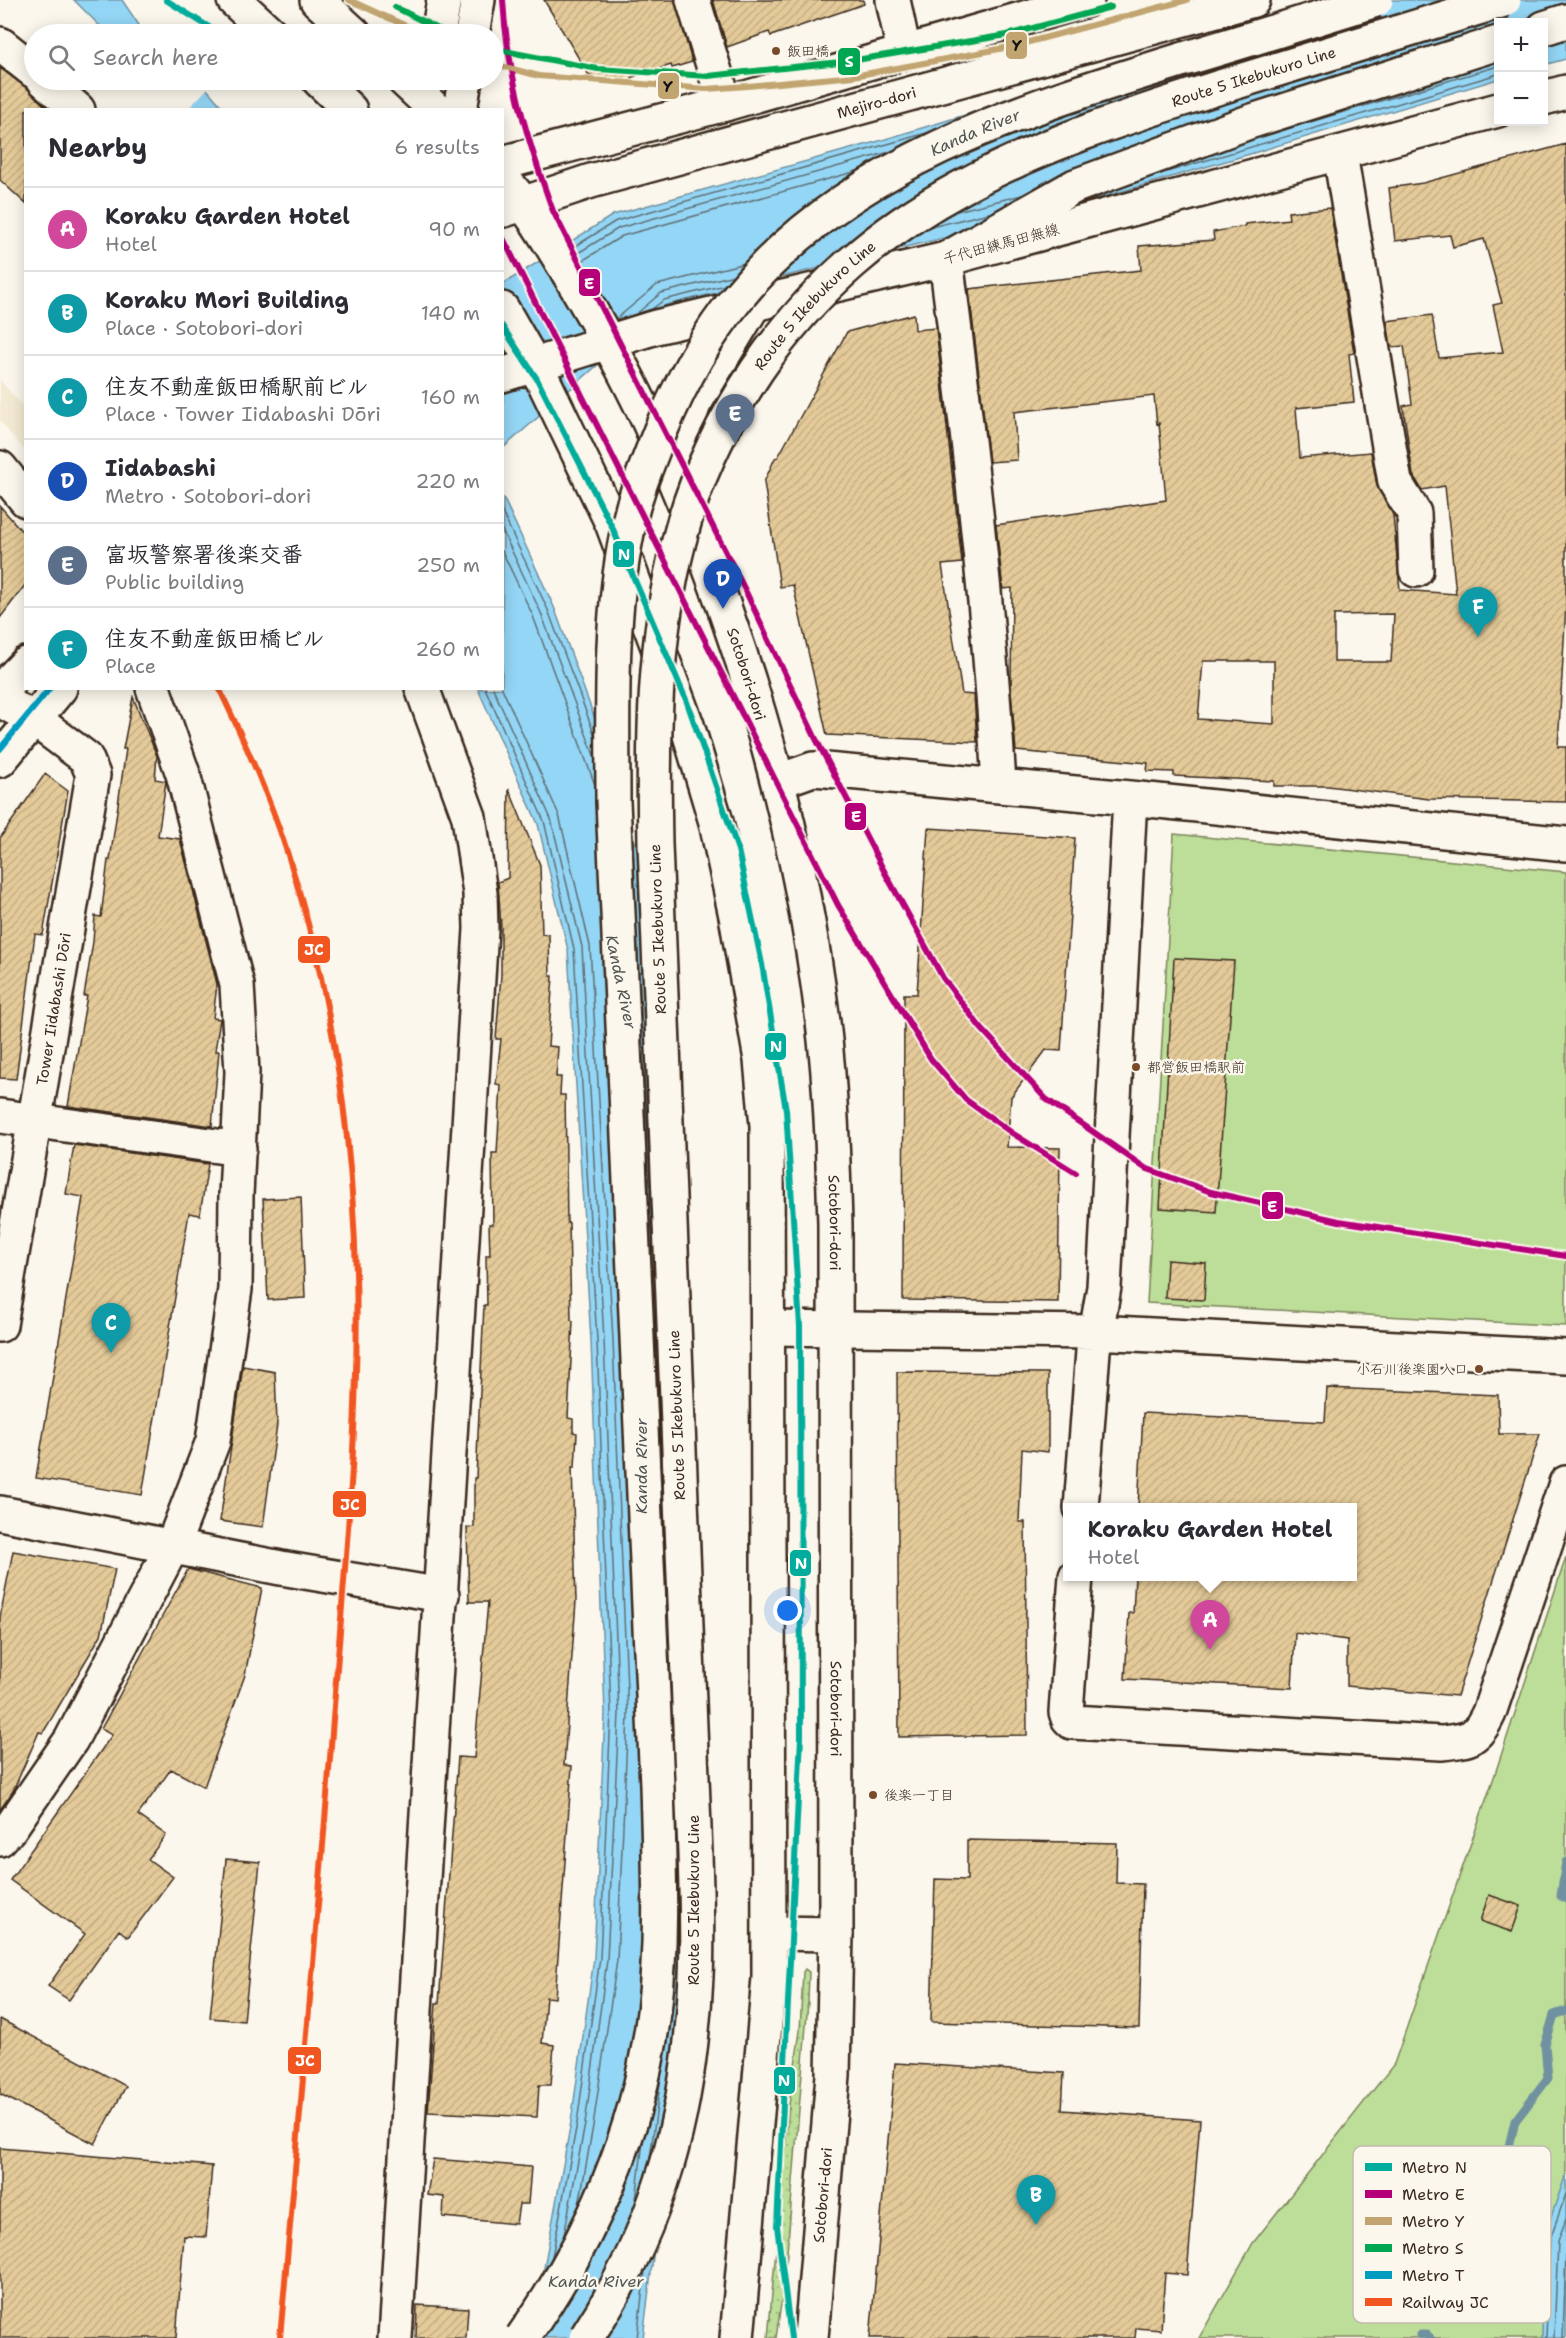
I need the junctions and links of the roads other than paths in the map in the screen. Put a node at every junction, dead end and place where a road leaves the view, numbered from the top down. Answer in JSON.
{"nodes":[{"id":1,"x":234,"y":0,"type":"edge"},
{"id":2,"x":317,"y":0,"type":"edge"},
{"id":3,"x":444,"y":0,"type":"edge"},
{"id":4,"x":478,"y":0,"type":"edge"},
{"id":5,"x":693,"y":0,"type":"edge"},
{"id":6,"x":893,"y":0,"type":"edge"},
{"id":7,"x":1087,"y":0,"type":"edge"},
{"id":8,"x":1253,"y":0,"type":"edge"},
{"id":9,"x":1376,"y":0,"type":"edge"},
{"id":10,"x":1504,"y":0,"type":"edge"},
{"id":11,"x":1566,"y":21,"type":"edge"},
{"id":12,"x":261,"y":24,"type":"edge"},
{"id":13,"x":343,"y":24,"type":"edge"},
{"id":14,"x":440,"y":24,"type":"edge"},
{"id":15,"x":474,"y":24,"type":"edge"},
{"id":16,"x":1548,"y":27,"type":"edge"},
{"id":17,"x":0,"y":44,"type":"edge"},
{"id":18,"x":1494,"y":44,"type":"edge"},
{"id":19,"x":904,"y":52,"type":"junction"},
{"id":20,"x":24,"y":63,"type":"edge"},
{"id":21,"x":55,"y":90,"type":"edge"},
{"id":22,"x":329,"y":90,"type":"edge"},
{"id":23,"x":463,"y":90,"type":"edge"},
{"id":24,"x":1566,"y":92,"type":"edge"},
{"id":25,"x":1548,"y":97,"type":"edge"},
{"id":26,"x":725,"y":104,"type":"junction"},
{"id":27,"x":76,"y":108,"type":"edge"},
{"id":28,"x":348,"y":108,"type":"edge"},
{"id":29,"x":460,"y":108,"type":"edge"},
{"id":30,"x":1494,"y":111,"type":"edge"},
{"id":31,"x":1340,"y":154,"type":"junction"},
{"id":32,"x":504,"y":162,"type":"edge"},
{"id":33,"x":509,"y":197,"type":"edge"},
{"id":34,"x":946,"y":259,"type":"junction"},
{"id":35,"x":754,"y":304,"type":"junction"},
{"id":36,"x":504,"y":312,"type":"edge"},
{"id":37,"x":614,"y":341,"type":"junction"},
{"id":38,"x":504,"y":375,"type":"edge"},
{"id":39,"x":540,"y":375,"type":"junction"},
{"id":40,"x":0,"y":468,"type":"edge"},
{"id":41,"x":671,"y":471,"type":"junction"},
{"id":42,"x":24,"y":498,"type":"edge"},
{"id":43,"x":1416,"y":570,"type":"dead end"},
{"id":44,"x":24,"y":666,"type":"edge"},
{"id":45,"x":58,"y":690,"type":"edge"},
{"id":46,"x":154,"y":690,"type":"edge"},
{"id":47,"x":423,"y":690,"type":"edge"},
{"id":48,"x":0,"y":692,"type":"edge"},
{"id":49,"x":0,"y":700,"type":"edge"},
{"id":50,"x":34,"y":719,"type":"junction"},
{"id":51,"x":0,"y":760,"type":"edge"},
{"id":52,"x":779,"y":781,"type":"junction"},
{"id":53,"x":999,"y":785,"type":"junction"},
{"id":54,"x":1130,"y":798,"type":"junction"},
{"id":55,"x":1566,"y":844,"type":"edge"},
{"id":56,"x":0,"y":1116,"type":"edge"},
{"id":57,"x":35,"y":1122,"type":"junction"},
{"id":58,"x":240,"y":1149,"type":"junction"},
{"id":59,"x":0,"y":1325,"type":"edge"},
{"id":60,"x":769,"y":1328,"type":"junction"},
{"id":61,"x":836,"y":1329,"type":"junction"},
{"id":62,"x":1096,"y":1332,"type":"junction"},
{"id":63,"x":1566,"y":1357,"type":"edge"},
{"id":64,"x":1566,"y":1483,"type":"edge"},
{"id":65,"x":1081,"y":1503,"type":"edge"},
{"id":66,"x":0,"y":1513,"type":"edge"},
{"id":67,"x":172,"y":1546,"type":"junction"},
{"id":68,"x":1076,"y":1581,"type":"edge"},
{"id":69,"x":442,"y":1595,"type":"junction"},
{"id":70,"x":0,"y":1839,"type":"edge"},
{"id":71,"x":770,"y":1933,"type":"junction"},
{"id":72,"x":836,"y":1934,"type":"junction"},
{"id":73,"x":395,"y":2338,"type":"edge"},
{"id":74,"x":522,"y":2338,"type":"edge"},
{"id":75,"x":586,"y":2338,"type":"edge"},
{"id":76,"x":737,"y":2338,"type":"edge"},
{"id":77,"x":811,"y":2338,"type":"edge"}],
"edges":[{"from":1,"to":12,"type":"main road"},
{"from":2,"to":13,"type":"main road"},
{"from":3,"to":14,"type":"main road"},
{"from":4,"to":15,"type":"main road"},
{"from":5,"to":26,"type":"main road"},
{"from":6,"to":19,"type":"main road"},
{"from":7,"to":19,"type":"main road"},
{"from":8,"to":33,"type":"main road","name":"Mejiro-dori"},
{"from":9,"to":74,"type":"main road","bridge":true},
{"from":10,"to":75,"type":"main road","name":"Route 5 Ikebukuro Line","bridge":true},
{"from":11,"to":16,"type":"main road"},
{"from":17,"to":20,"type":"main road"},
{"from":18,"to":34,"type":"main road"},
{"from":19,"to":26,"type":"main road"},
{"from":21,"to":27,"type":"main road"},
{"from":22,"to":28,"type":"main road"},
{"from":23,"to":29,"type":"main road"},
{"from":24,"to":25,"type":"main road"},
{"from":26,"to":32,"type":"main road"},
{"from":30,"to":31,"type":"main road","name":"千代田練馬田無線"},
{"from":31,"to":34,"type":"main road","name":"千代田練馬田無線"},
{"from":31,"to":43,"type":"main road"},
{"from":33,"to":37,"type":"main road","name":"Sotobori-dori"},
{"from":34,"to":35,"type":"main road","name":"千代田練馬田無線"},
{"from":34,"to":53,"type":"main road"},
{"from":35,"to":37,"type":"main road","name":"千代田練馬田無線"},
{"from":35,"to":41,"type":"main road"},
{"from":36,"to":39,"type":"main road"},
{"from":37,"to":39,"type":"main road","name":"千代田練馬田無線"},
{"from":37,"to":41,"type":"main road","name":"Sotobori-dori"},
{"from":38,"to":39,"type":"main road","name":"千代田練馬田無線"},
{"from":39,"to":60,"type":"main road"},
{"from":40,"to":42,"type":"main road"},
{"from":41,"to":52,"type":"main road","name":"Sotobori-dori"},
{"from":44,"to":48,"type":"main road"},
{"from":45,"to":50,"type":"main road"},
{"from":46,"to":58,"type":"main road"},
{"from":47,"to":69,"type":"main road"},
{"from":49,"to":50,"type":"main road","name":"Tower Iidabashi Dōri"},
{"from":50,"to":51,"type":"main road"},
{"from":50,"to":57,"type":"main road","name":"Tower Iidabashi Dōri"},
{"from":52,"to":53,"type":"main road"},
{"from":52,"to":61,"type":"main road","name":"Sotobori-dori"},
{"from":53,"to":54,"type":"main road"},
{"from":54,"to":55,"type":"main road"},
{"from":54,"to":62,"type":"main road"},
{"from":56,"to":57,"type":"main road"},
{"from":57,"to":58,"type":"main road"},
{"from":57,"to":59,"type":"main road","name":"Tower Iidabashi Dōri"},
{"from":58,"to":67,"type":"main road"},
{"from":60,"to":61,"type":"main road"},
{"from":60,"to":71,"type":"main road"},
{"from":61,"to":62,"type":"main road"},
{"from":61,"to":72,"type":"main road","name":"Sotobori-dori"},
{"from":62,"to":63,"type":"main road"},
{"from":62,"to":65,"type":"main road"},
{"from":64,"to":68,"type":"main road"},
{"from":66,"to":67,"type":"main road"},
{"from":67,"to":69,"type":"main road"},
{"from":67,"to":70,"type":"main road"},
{"from":69,"to":73,"type":"main road"},
{"from":71,"to":72,"type":"main road"},
{"from":71,"to":76,"type":"main road"},
{"from":72,"to":77,"type":"main road","name":"Sotobori-dori"}]}
